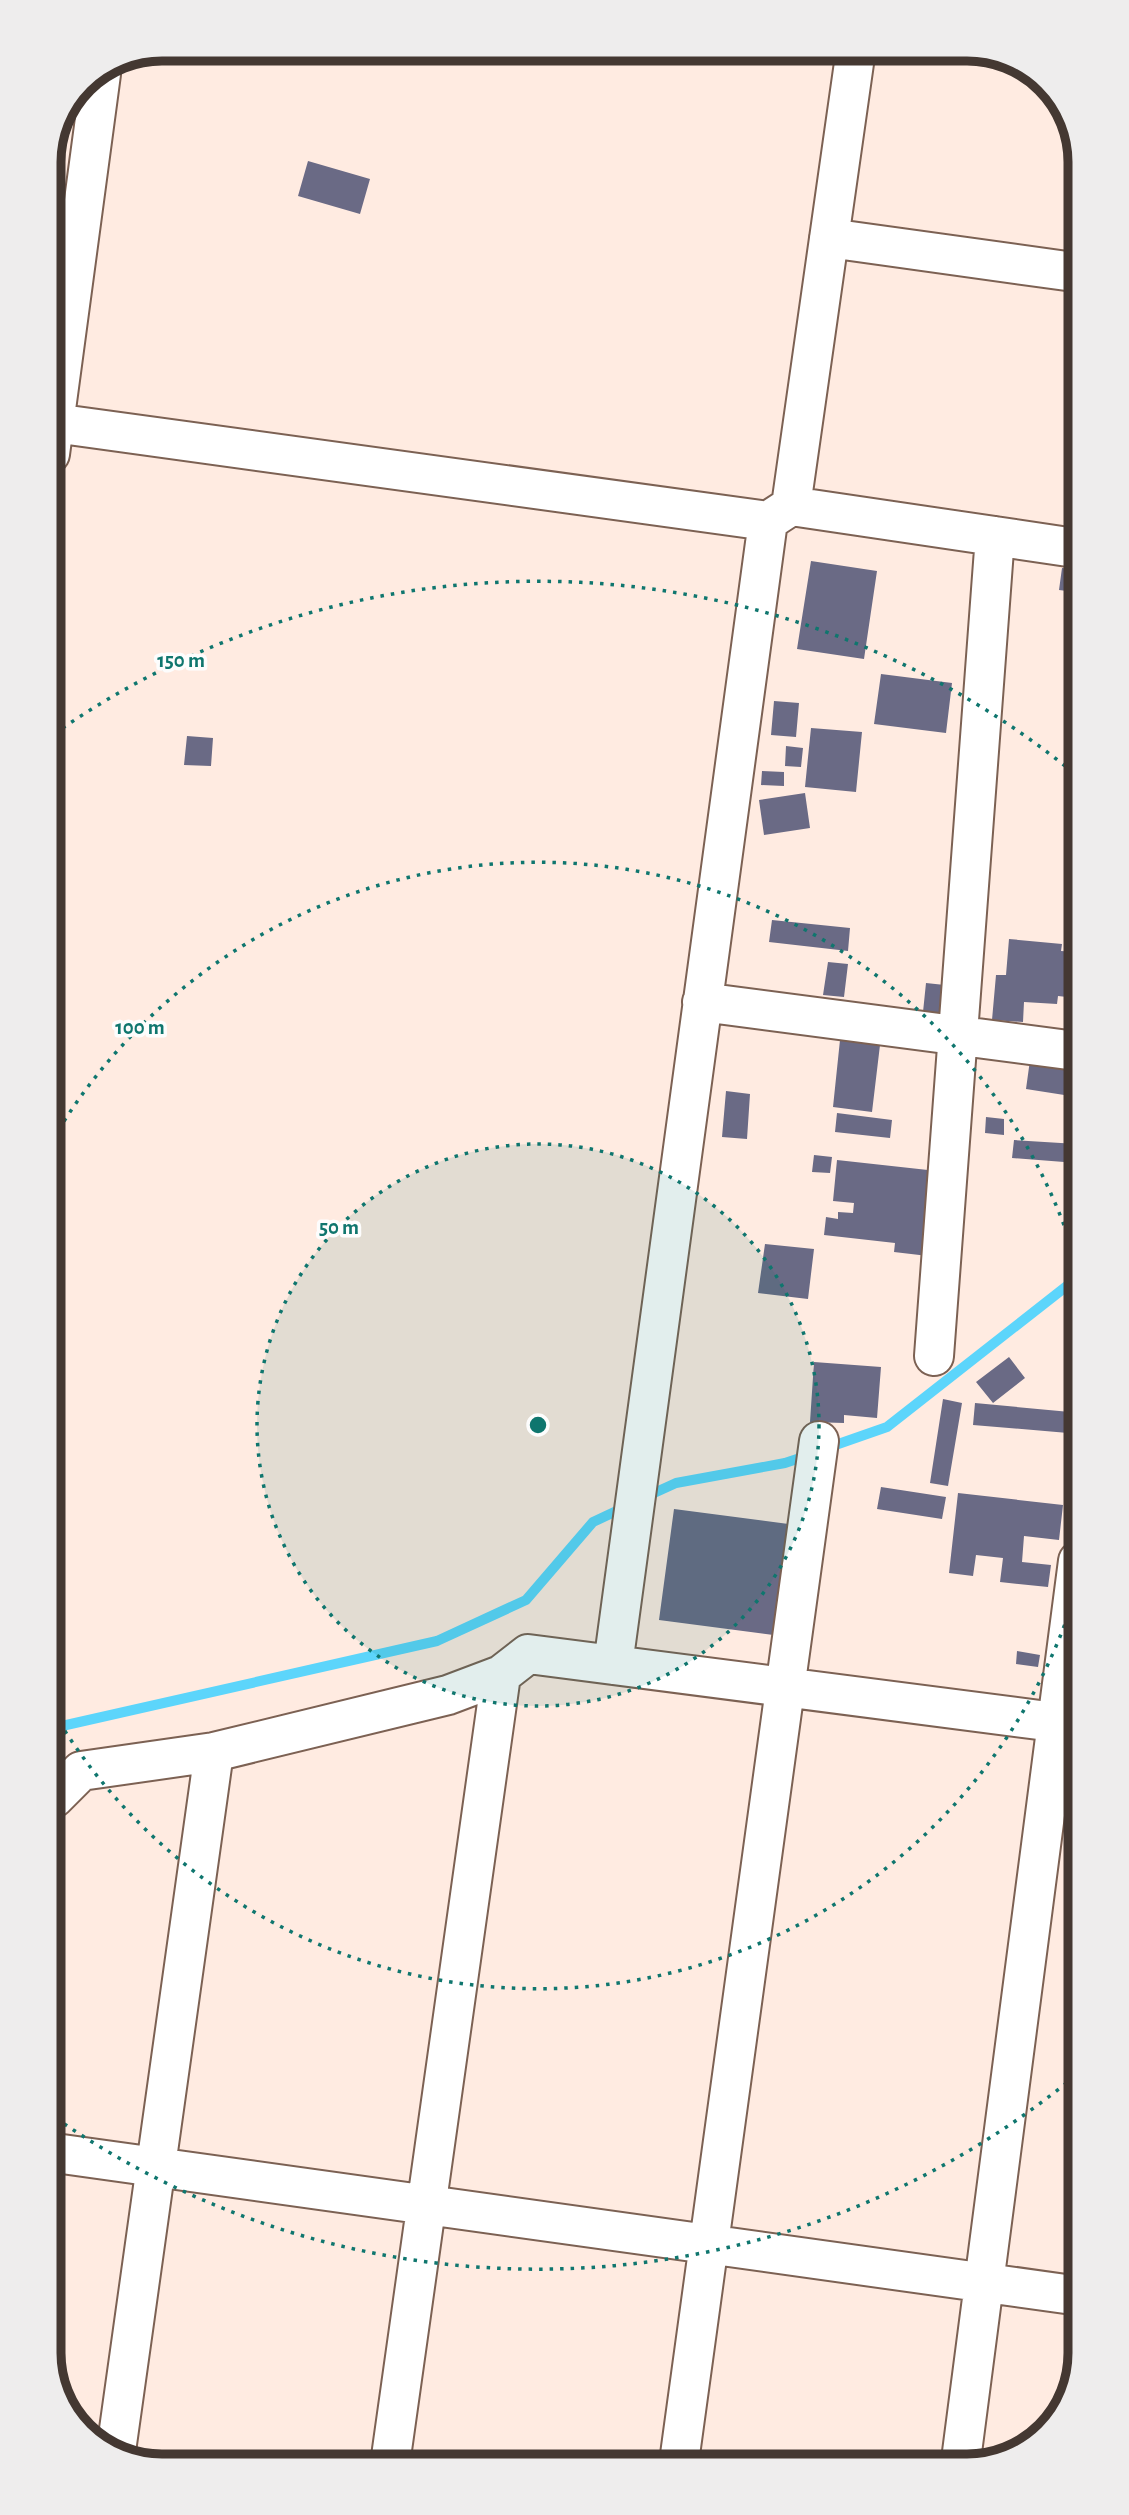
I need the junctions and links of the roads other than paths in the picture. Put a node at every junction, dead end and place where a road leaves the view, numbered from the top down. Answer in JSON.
{"nodes":[{"id":1,"x":854,"y":61,"type":"edge"},
{"id":2,"x":100,"y":83,"type":"edge"},
{"id":3,"x":829,"y":238,"type":"junction"},
{"id":4,"x":1068,"y":271,"type":"edge"},
{"id":5,"x":61,"y":371,"type":"edge"},
{"id":6,"x":61,"y":439,"type":"edge"},
{"id":7,"x":779,"y":513,"type":"junction"},
{"id":8,"x":995,"y":536,"type":"junction"},
{"id":9,"x":1068,"y":547,"type":"edge"},
{"id":10,"x":702,"y":1002,"type":"junction"},
{"id":11,"x":958,"y":1035,"type":"junction"},
{"id":12,"x":1068,"y":1050,"type":"edge"},
{"id":13,"x":934,"y":1356,"type":"dead end"},
{"id":14,"x":819,"y":1441,"type":"dead end"},
{"id":15,"x":613,"y":1665,"type":"junction"},
{"id":16,"x":501,"y":1675,"type":"junction"},
{"id":17,"x":785,"y":1687,"type":"junction"},
{"id":18,"x":1068,"y":1724,"type":"edge"},
{"id":19,"x":214,"y":1752,"type":"junction"},
{"id":20,"x":61,"y":1791,"type":"edge"},
{"id":21,"x":61,"y":2154,"type":"edge"},
{"id":22,"x":156,"y":2167,"type":"junction"},
{"id":23,"x":426,"y":2205,"type":"junction"},
{"id":24,"x":709,"y":2245,"type":"junction"},
{"id":25,"x":984,"y":2283,"type":"junction"},
{"id":26,"x":1068,"y":2294,"type":"edge"},
{"id":27,"x":117,"y":2443,"type":"edge"},
{"id":28,"x":391,"y":2454,"type":"edge"},
{"id":29,"x":680,"y":2454,"type":"edge"},
{"id":30,"x":962,"y":2454,"type":"edge"}],
"edges":[{"from":1,"to":3,"type":"street"},
{"from":2,"to":5,"type":"street"},
{"from":3,"to":4,"type":"street"},
{"from":3,"to":7,"type":"street"},
{"from":6,"to":7,"type":"street"},
{"from":7,"to":8,"type":"street"},
{"from":7,"to":10,"type":"street"},
{"from":8,"to":9,"type":"street"},
{"from":8,"to":11,"type":"street"},
{"from":10,"to":11,"type":"street"},
{"from":10,"to":15,"type":"street"},
{"from":11,"to":12,"type":"street"},
{"from":11,"to":13,"type":"street"},
{"from":14,"to":17,"type":"street"},
{"from":15,"to":16,"type":"street"},
{"from":15,"to":17,"type":"street"},
{"from":16,"to":19,"type":"street"},
{"from":16,"to":23,"type":"street"},
{"from":17,"to":18,"type":"street"},
{"from":17,"to":24,"type":"street"},
{"from":18,"to":25,"type":"street"},
{"from":19,"to":20,"type":"street"},
{"from":19,"to":22,"type":"street"},
{"from":21,"to":22,"type":"street"},
{"from":22,"to":23,"type":"street"},
{"from":22,"to":27,"type":"street"},
{"from":23,"to":24,"type":"street"},
{"from":23,"to":28,"type":"street"},
{"from":24,"to":25,"type":"street"},
{"from":24,"to":29,"type":"street"},
{"from":25,"to":26,"type":"street"},
{"from":25,"to":30,"type":"street"}]}
